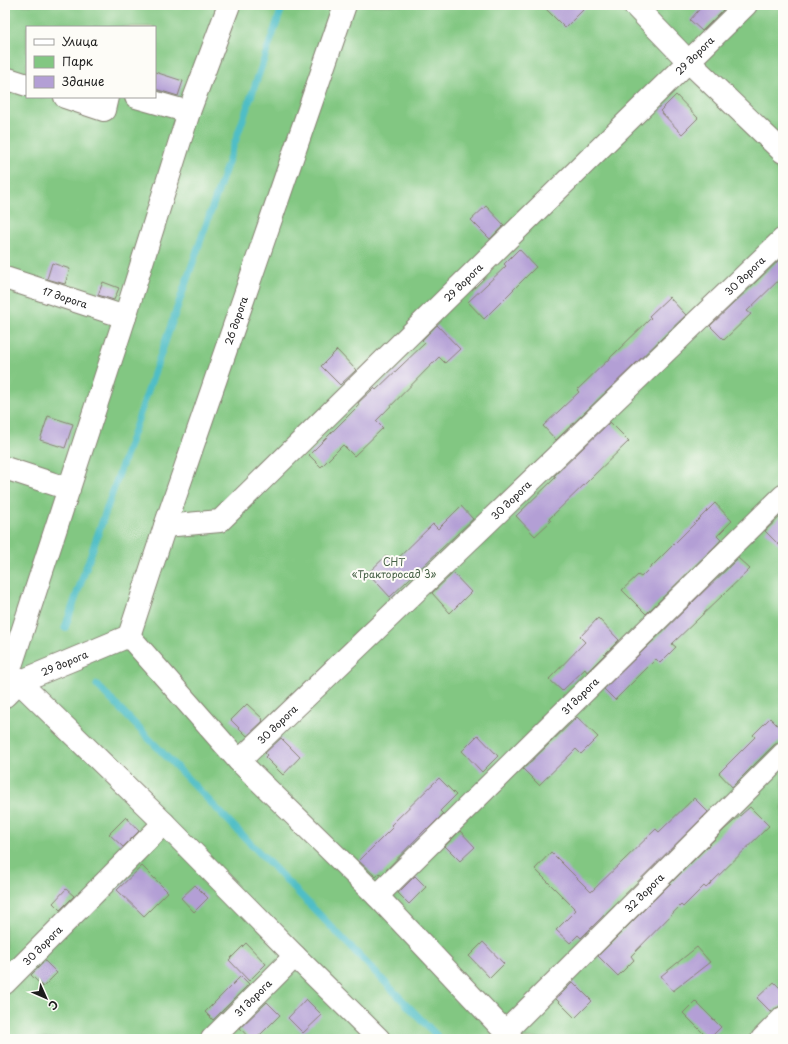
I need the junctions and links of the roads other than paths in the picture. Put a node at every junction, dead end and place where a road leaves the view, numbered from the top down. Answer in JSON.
{"nodes":[{"id":1,"x":229,"y":5,"type":"edge"},
{"id":2,"x":345,"y":5,"type":"edge"},
{"id":3,"x":634,"y":5,"type":"edge"},
{"id":4,"x":746,"y":5,"type":"edge"},
{"id":5,"x":689,"y":62,"type":"junction"},
{"id":6,"x":5,"y":78,"type":"edge"},
{"id":7,"x":26,"y":85,"type":"edge"},
{"id":8,"x":68,"y":98,"type":"edge"},
{"id":9,"x":108,"y":98,"type":"edge"},
{"id":10,"x":140,"y":98,"type":"edge"},
{"id":11,"x":190,"y":112,"type":"junction"},
{"id":12,"x":783,"y":152,"type":"edge"},
{"id":13,"x":783,"y":239,"type":"edge"},
{"id":14,"x":5,"y":278,"type":"edge"},
{"id":15,"x":125,"y":317,"type":"junction"},
{"id":16,"x":5,"y":468,"type":"edge"},
{"id":17,"x":69,"y":489,"type":"junction"},
{"id":18,"x":783,"y":496,"type":"edge"},
{"id":19,"x":165,"y":526,"type":"junction"},
{"id":20,"x":128,"y":636,"type":"junction"},
{"id":21,"x":9,"y":682,"type":"edge"},
{"id":22,"x":783,"y":754,"type":"edge"},
{"id":23,"x":239,"y":761,"type":"junction"},
{"id":24,"x":164,"y":823,"type":"junction"},
{"id":25,"x":377,"y":896,"type":"junction"},
{"id":26,"x":295,"y":956,"type":"junction"},
{"id":27,"x":5,"y":983,"type":"edge"},
{"id":28,"x":783,"y":1018,"type":"edge"},
{"id":29,"x":508,"y":1036,"type":"edge"},
{"id":30,"x":212,"y":1039,"type":"edge"},
{"id":31,"x":379,"y":1039,"type":"edge"},
{"id":32,"x":762,"y":1039,"type":"edge"}],
"edges":[{"from":1,"to":11,"type":"street"},
{"from":2,"to":19,"type":"street","name":"26 дорога"},
{"from":3,"to":5,"type":"street"},
{"from":4,"to":5,"type":"street","name":"29 дорога"},
{"from":5,"to":12,"type":"street"},
{"from":5,"to":19,"type":"street","name":"29 дорога"},
{"from":6,"to":7,"type":"street"},
{"from":8,"to":9,"type":"street"},
{"from":10,"to":11,"type":"street"},
{"from":11,"to":15,"type":"street"},
{"from":13,"to":23,"type":"street","name":"30 дорога"},
{"from":14,"to":15,"type":"street","name":"17 дорога"},
{"from":15,"to":17,"type":"street"},
{"from":16,"to":17,"type":"street"},
{"from":17,"to":21,"type":"street"},
{"from":18,"to":25,"type":"street","name":"31 дорога"},
{"from":19,"to":20,"type":"street","name":"26 дорога"},
{"from":20,"to":21,"type":"street","name":"29 дорога"},
{"from":20,"to":23,"type":"street"},
{"from":21,"to":24,"type":"street"},
{"from":22,"to":29,"type":"street","name":"32 дорога"},
{"from":23,"to":25,"type":"street"},
{"from":24,"to":26,"type":"street"},
{"from":24,"to":27,"type":"street","name":"30 дорога"},
{"from":25,"to":29,"type":"street"},
{"from":26,"to":30,"type":"street","name":"31 дорога"},
{"from":26,"to":31,"type":"street"},
{"from":28,"to":32,"type":"street"}]}
